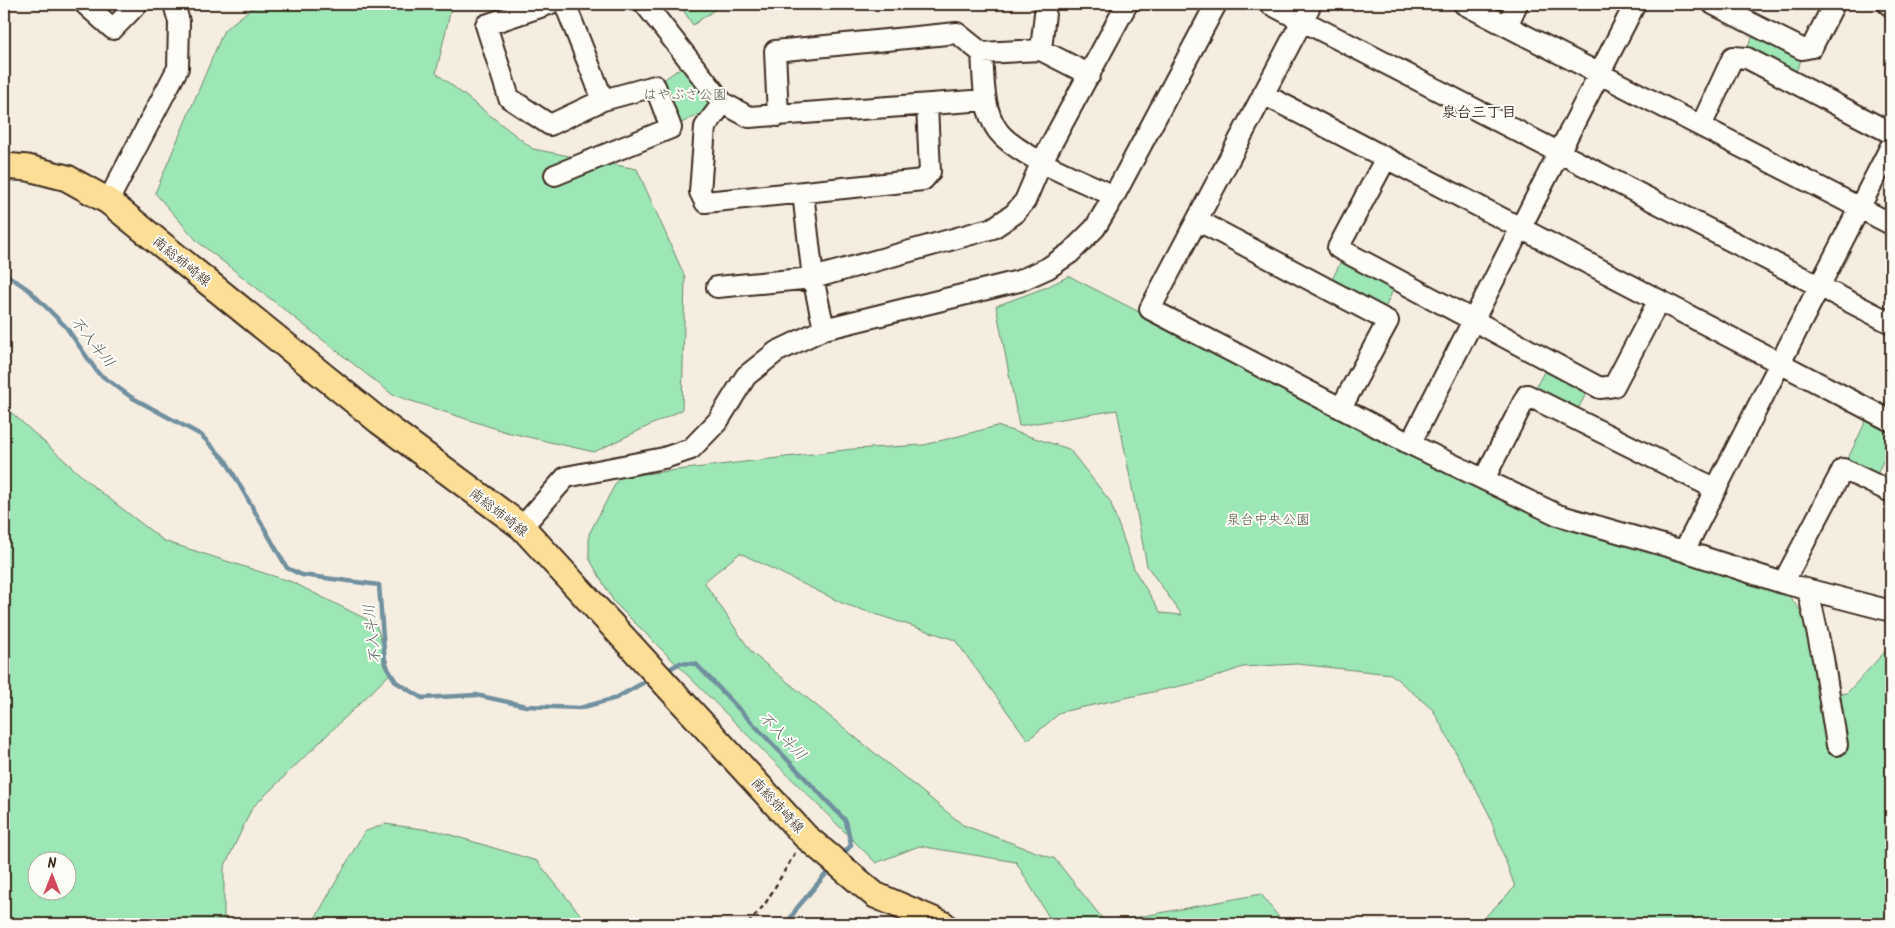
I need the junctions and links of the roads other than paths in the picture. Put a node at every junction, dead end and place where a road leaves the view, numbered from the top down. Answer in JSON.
{"nodes":[{"id":1,"x":85,"y":4,"type":"edge"},
{"id":2,"x":137,"y":4,"type":"edge"},
{"id":3,"x":174,"y":4,"type":"edge"},
{"id":4,"x":549,"y":4,"type":"edge"},
{"id":5,"x":565,"y":4,"type":"edge"},
{"id":6,"x":645,"y":4,"type":"edge"},
{"id":7,"x":1046,"y":4,"type":"edge"},
{"id":8,"x":1127,"y":4,"type":"edge"},
{"id":9,"x":1216,"y":4,"type":"edge"},
{"id":10,"x":1270,"y":4,"type":"edge"},
{"id":11,"x":1464,"y":4,"type":"edge"},
{"id":12,"x":1517,"y":4,"type":"edge"},
{"id":13,"x":1635,"y":4,"type":"edge"},
{"id":14,"x":1713,"y":4,"type":"edge"},
{"id":15,"x":1834,"y":4,"type":"edge"},
{"id":16,"x":1888,"y":4,"type":"edge"},
{"id":17,"x":1891,"y":6,"type":"edge"},
{"id":18,"x":1307,"y":12,"type":"edge"},
{"id":19,"x":1508,"y":26,"type":"junction"},
{"id":20,"x":1041,"y":50,"type":"junction"},
{"id":21,"x":982,"y":53,"type":"junction"},
{"id":22,"x":1600,"y":74,"type":"junction"},
{"id":23,"x":1090,"y":75,"type":"junction"},
{"id":24,"x":1263,"y":94,"type":"junction"},
{"id":25,"x":603,"y":100,"type":"junction"},
{"id":26,"x":986,"y":100,"type":"junction"},
{"id":27,"x":723,"y":103,"type":"junction"},
{"id":28,"x":927,"y":105,"type":"junction"},
{"id":29,"x":778,"y":116,"type":"junction"},
{"id":30,"x":1701,"y":126,"type":"junction"},
{"id":31,"x":1891,"y":134,"type":"edge"},
{"id":32,"x":1891,"y":146,"type":"edge"},
{"id":33,"x":1559,"y":154,"type":"junction"},
{"id":34,"x":1386,"y":158,"type":"junction"},
{"id":35,"x":1042,"y":161,"type":"junction"},
{"id":36,"x":4,"y":166,"type":"edge"},
{"id":37,"x":556,"y":175,"type":"dead end"},
{"id":38,"x":803,"y":194,"type":"junction"},
{"id":39,"x":1114,"y":196,"type":"junction"},
{"id":40,"x":108,"y":201,"type":"junction"},
{"id":41,"x":1860,"y":208,"type":"junction"},
{"id":42,"x":1197,"y":220,"type":"junction"},
{"id":43,"x":1891,"y":224,"type":"edge"},
{"id":44,"x":1520,"y":228,"type":"junction"},
{"id":45,"x":813,"y":278,"type":"junction"},
{"id":46,"x":717,"y":286,"type":"dead end"},
{"id":47,"x":1820,"y":286,"type":"junction"},
{"id":48,"x":1659,"y":300,"type":"junction"},
{"id":49,"x":1473,"y":322,"type":"junction"},
{"id":50,"x":1891,"y":323,"type":"edge"},
{"id":51,"x":824,"y":329,"type":"junction"},
{"id":52,"x":1780,"y":363,"type":"junction"},
{"id":53,"x":1341,"y":408,"type":"junction"},
{"id":54,"x":1891,"y":421,"type":"edge"},
{"id":55,"x":1410,"y":444,"type":"junction"},
{"id":56,"x":1484,"y":479,"type":"junction"},
{"id":57,"x":1716,"y":488,"type":"junction"},
{"id":58,"x":1891,"y":492,"type":"edge"},
{"id":59,"x":522,"y":526,"type":"junction"},
{"id":60,"x":1684,"y":551,"type":"junction"},
{"id":61,"x":1783,"y":583,"type":"junction"},
{"id":62,"x":1808,"y":590,"type":"junction"},
{"id":63,"x":1891,"y":611,"type":"edge"},
{"id":64,"x":1837,"y":744,"type":"dead end"},
{"id":65,"x":943,"y":924,"type":"edge"}],
"edges":[{"from":1,"to":2,"type":"street"},
{"from":3,"to":40,"type":"street"},
{"from":4,"to":25,"type":"street"},
{"from":5,"to":25,"type":"street"},
{"from":6,"to":27,"type":"street"},
{"from":7,"to":20,"type":"street"},
{"from":8,"to":23,"type":"street"},
{"from":9,"to":39,"type":"street"},
{"from":10,"to":18,"type":"street"},
{"from":11,"to":19,"type":"street"},
{"from":12,"to":19,"type":"street"},
{"from":13,"to":22,"type":"street"},
{"from":14,"to":15,"type":"street"},
{"from":16,"to":17,"type":"street"},
{"from":18,"to":24,"type":"street"},
{"from":18,"to":33,"type":"street"},
{"from":19,"to":22,"type":"street"},
{"from":20,"to":21,"type":"street"},
{"from":20,"to":23,"type":"street"},
{"from":21,"to":26,"type":"street"},
{"from":21,"to":29,"type":"street"},
{"from":22,"to":30,"type":"street"},
{"from":22,"to":33,"type":"street"},
{"from":23,"to":35,"type":"street"},
{"from":24,"to":34,"type":"street"},
{"from":24,"to":42,"type":"street"},
{"from":25,"to":37,"type":"street"},
{"from":26,"to":28,"type":"street"},
{"from":26,"to":35,"type":"street"},
{"from":27,"to":29,"type":"street"},
{"from":27,"to":38,"type":"street"},
{"from":28,"to":29,"type":"street"},
{"from":28,"to":38,"type":"street"},
{"from":30,"to":31,"type":"street"},
{"from":30,"to":41,"type":"street"},
{"from":32,"to":41,"type":"street"},
{"from":33,"to":44,"type":"street"},
{"from":33,"to":47,"type":"street"},
{"from":34,"to":44,"type":"street"},
{"from":34,"to":49,"type":"street"},
{"from":35,"to":39,"type":"street"},
{"from":35,"to":45,"type":"street"},
{"from":36,"to":40,"type":"main road","name":"南総姉崎線"},
{"from":38,"to":45,"type":"street"},
{"from":39,"to":51,"type":"street"},
{"from":40,"to":59,"type":"main road","name":"南総姉崎線"},
{"from":41,"to":43,"type":"street"},
{"from":41,"to":47,"type":"street"},
{"from":42,"to":53,"type":"street"},
{"from":42,"to":53,"type":"street"},
{"from":44,"to":48,"type":"street"},
{"from":44,"to":49,"type":"street"},
{"from":45,"to":46,"type":"street"},
{"from":45,"to":51,"type":"street"},
{"from":47,"to":50,"type":"street"},
{"from":47,"to":52,"type":"street"},
{"from":48,"to":49,"type":"street"},
{"from":48,"to":52,"type":"street"},
{"from":49,"to":55,"type":"street"},
{"from":51,"to":59,"type":"street"},
{"from":52,"to":54,"type":"street"},
{"from":52,"to":57,"type":"street"},
{"from":53,"to":55,"type":"street"},
{"from":55,"to":56,"type":"street"},
{"from":56,"to":57,"type":"street"},
{"from":56,"to":60,"type":"street"},
{"from":57,"to":60,"type":"street"},
{"from":58,"to":61,"type":"street"},
{"from":59,"to":65,"type":"main road","name":"南総姉崎線"},
{"from":60,"to":61,"type":"street"},
{"from":61,"to":62,"type":"street"},
{"from":62,"to":63,"type":"street"},
{"from":62,"to":64,"type":"street"}]}
